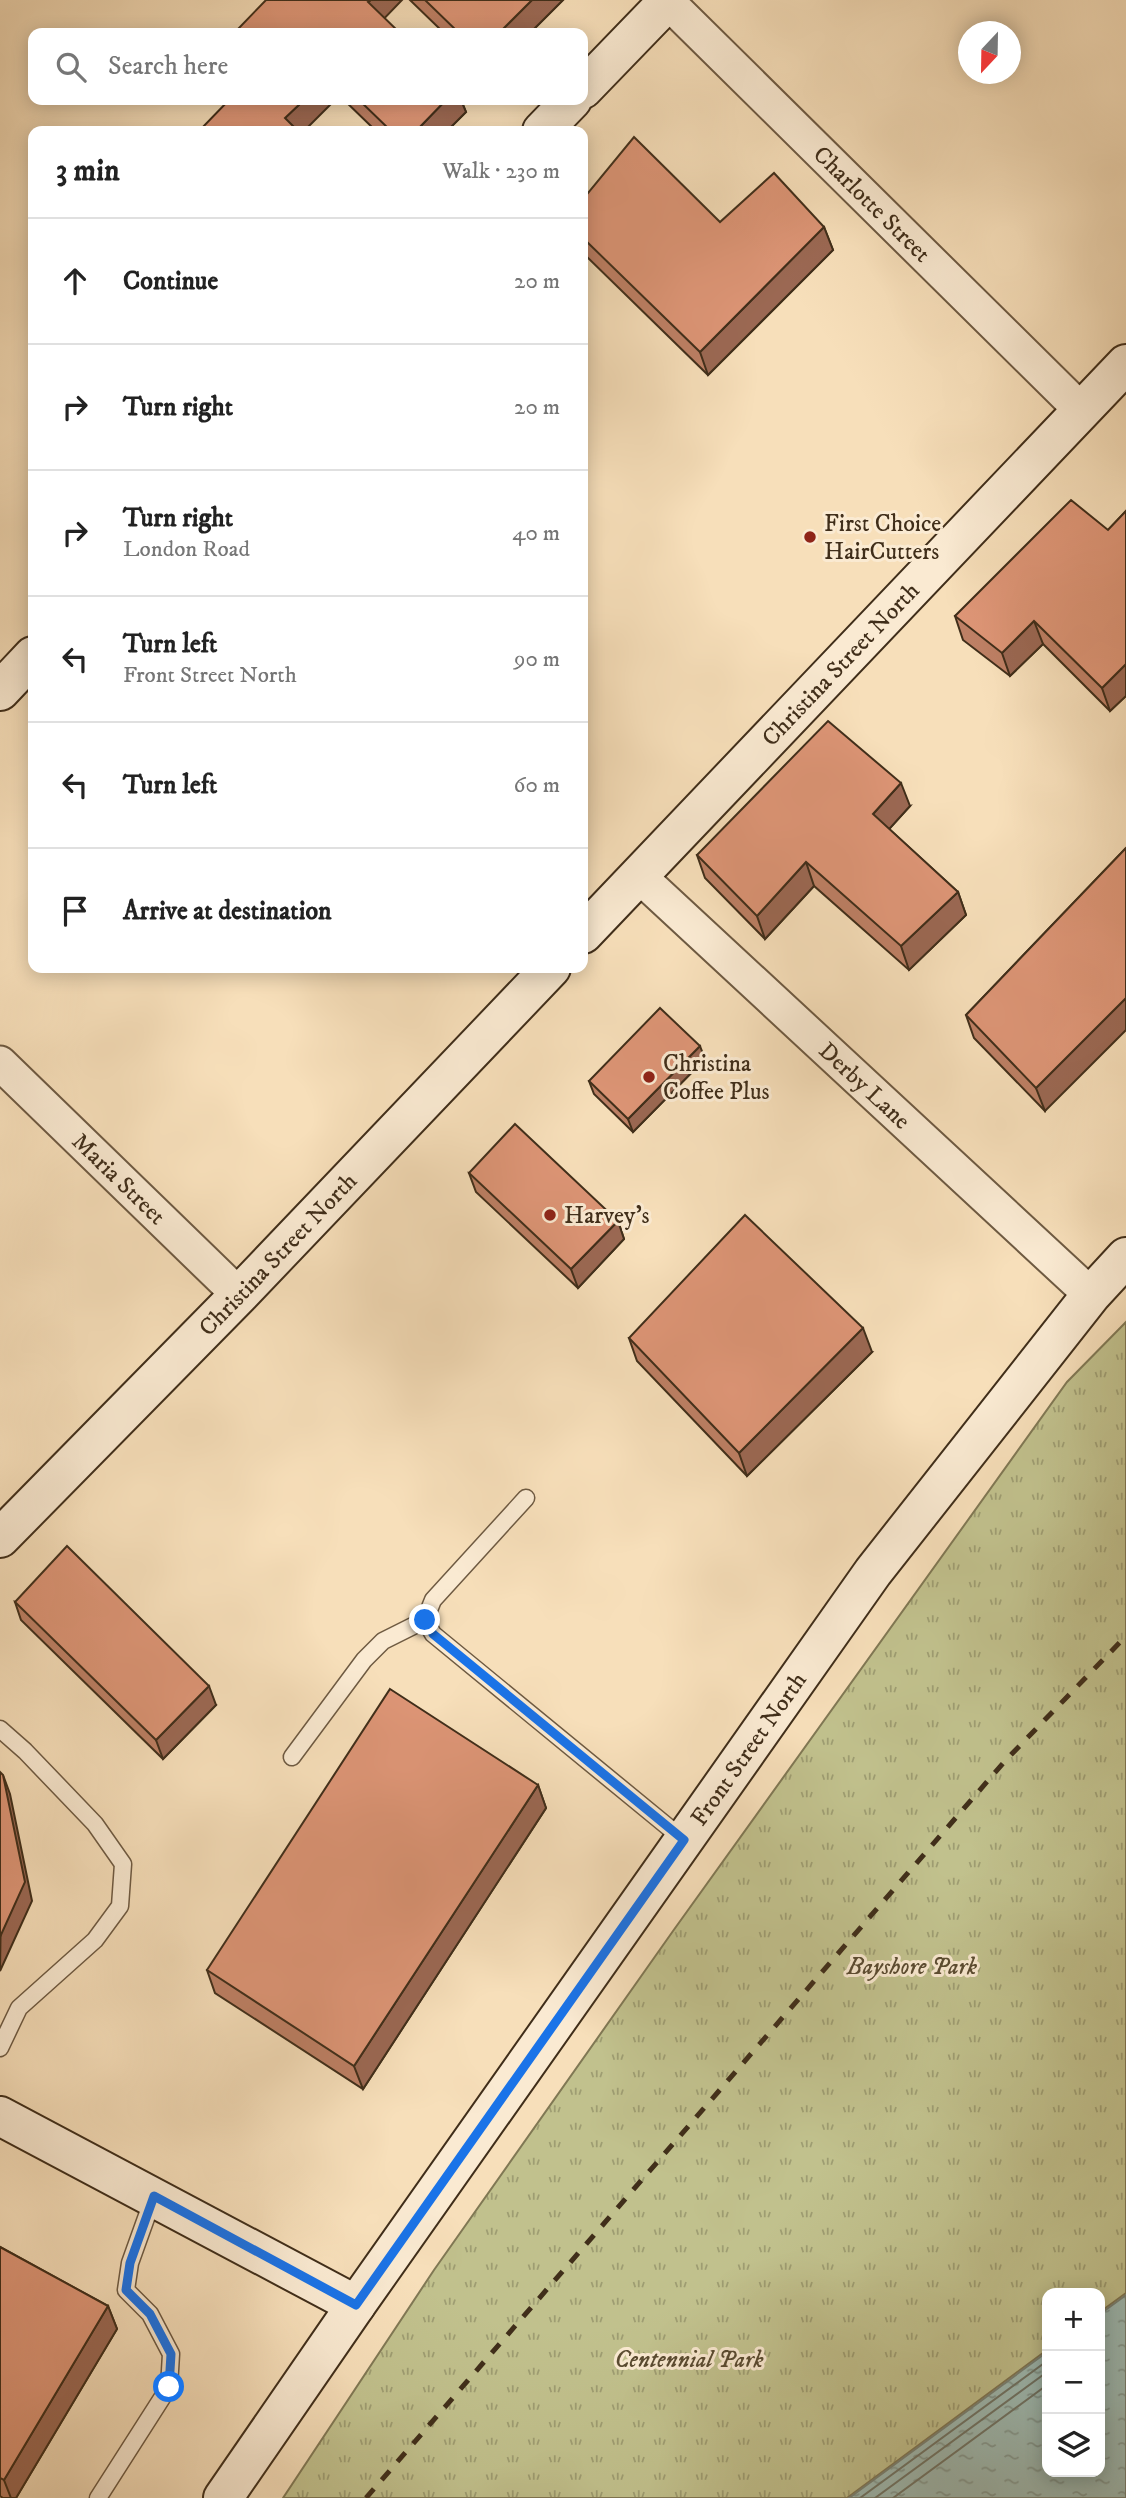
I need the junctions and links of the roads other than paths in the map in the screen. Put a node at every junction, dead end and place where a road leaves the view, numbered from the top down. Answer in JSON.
{"nodes":[{"id":1,"x":667,"y":1,"type":"edge"},
{"id":2,"x":588,"y":84,"type":"edge"},
{"id":3,"x":567,"y":105,"type":"edge"},
{"id":4,"x":547,"y":126,"type":"edge"},
{"id":5,"x":1126,"y":365,"type":"edge"},
{"id":6,"x":1080,"y":410,"type":"junction"},
{"id":7,"x":28,"y":661,"type":"edge"},
{"id":8,"x":0,"y":691,"type":"edge"},
{"id":9,"x":639,"y":876,"type":"junction"},
{"id":10,"x":588,"y":929,"type":"edge"},
{"id":11,"x":546,"y":973,"type":"edge"},
{"id":12,"x":0,"y":1063,"type":"edge"},
{"id":13,"x":1126,"y":1257,"type":"edge"},
{"id":14,"x":239,"y":1295,"type":"junction"},
{"id":15,"x":1091,"y":1295,"type":"junction"},
{"id":16,"x":526,"y":1498,"type":"dead end"},
{"id":17,"x":0,"y":1538,"type":"edge"},
{"id":18,"x":425,"y":1620,"type":"junction"},
{"id":19,"x":0,"y":1729,"type":"edge"},
{"id":20,"x":292,"y":1757,"type":"dead end"},
{"id":21,"x":684,"y":1840,"type":"junction"},
{"id":22,"x":0,"y":2048,"type":"edge"},
{"id":23,"x":0,"y":2116,"type":"edge"},
{"id":24,"x":154,"y":2196,"type":"junction"},
{"id":25,"x":356,"y":2305,"type":"junction"},
{"id":26,"x":98,"y":2498,"type":"edge"},
{"id":27,"x":223,"y":2498,"type":"edge"}],
"edges":[{"from":1,"to":2,"type":"street"},
{"from":1,"to":6,"type":"street","name":"Charlotte Street"},
{"from":3,"to":4,"type":"street"},
{"from":5,"to":6,"type":"street","name":"Christina Street North"},
{"from":6,"to":9,"type":"street","name":"Christina Street North"},
{"from":7,"to":8,"type":"street"},
{"from":9,"to":10,"type":"street","name":"Christina Street North"},
{"from":9,"to":15,"type":"street","name":"Derby Lane"},
{"from":11,"to":14,"type":"street","name":"Christina Street North"},
{"from":12,"to":14,"type":"street","name":"Maria Street"},
{"from":13,"to":15,"type":"street","name":"Front Street North"},
{"from":14,"to":17,"type":"street","name":"Christina Street North"},
{"from":15,"to":21,"type":"street","name":"Front Street North"},
{"from":16,"to":18,"type":"lane"},
{"from":18,"to":20,"type":"lane"},
{"from":18,"to":21,"type":"lane"},
{"from":19,"to":22,"type":"lane"},
{"from":21,"to":25,"type":"street","name":"Front Street North"},
{"from":23,"to":24,"type":"street"},
{"from":24,"to":25,"type":"street"},
{"from":24,"to":26,"type":"lane"},
{"from":25,"to":27,"type":"street","name":"Front Street North"}]}
